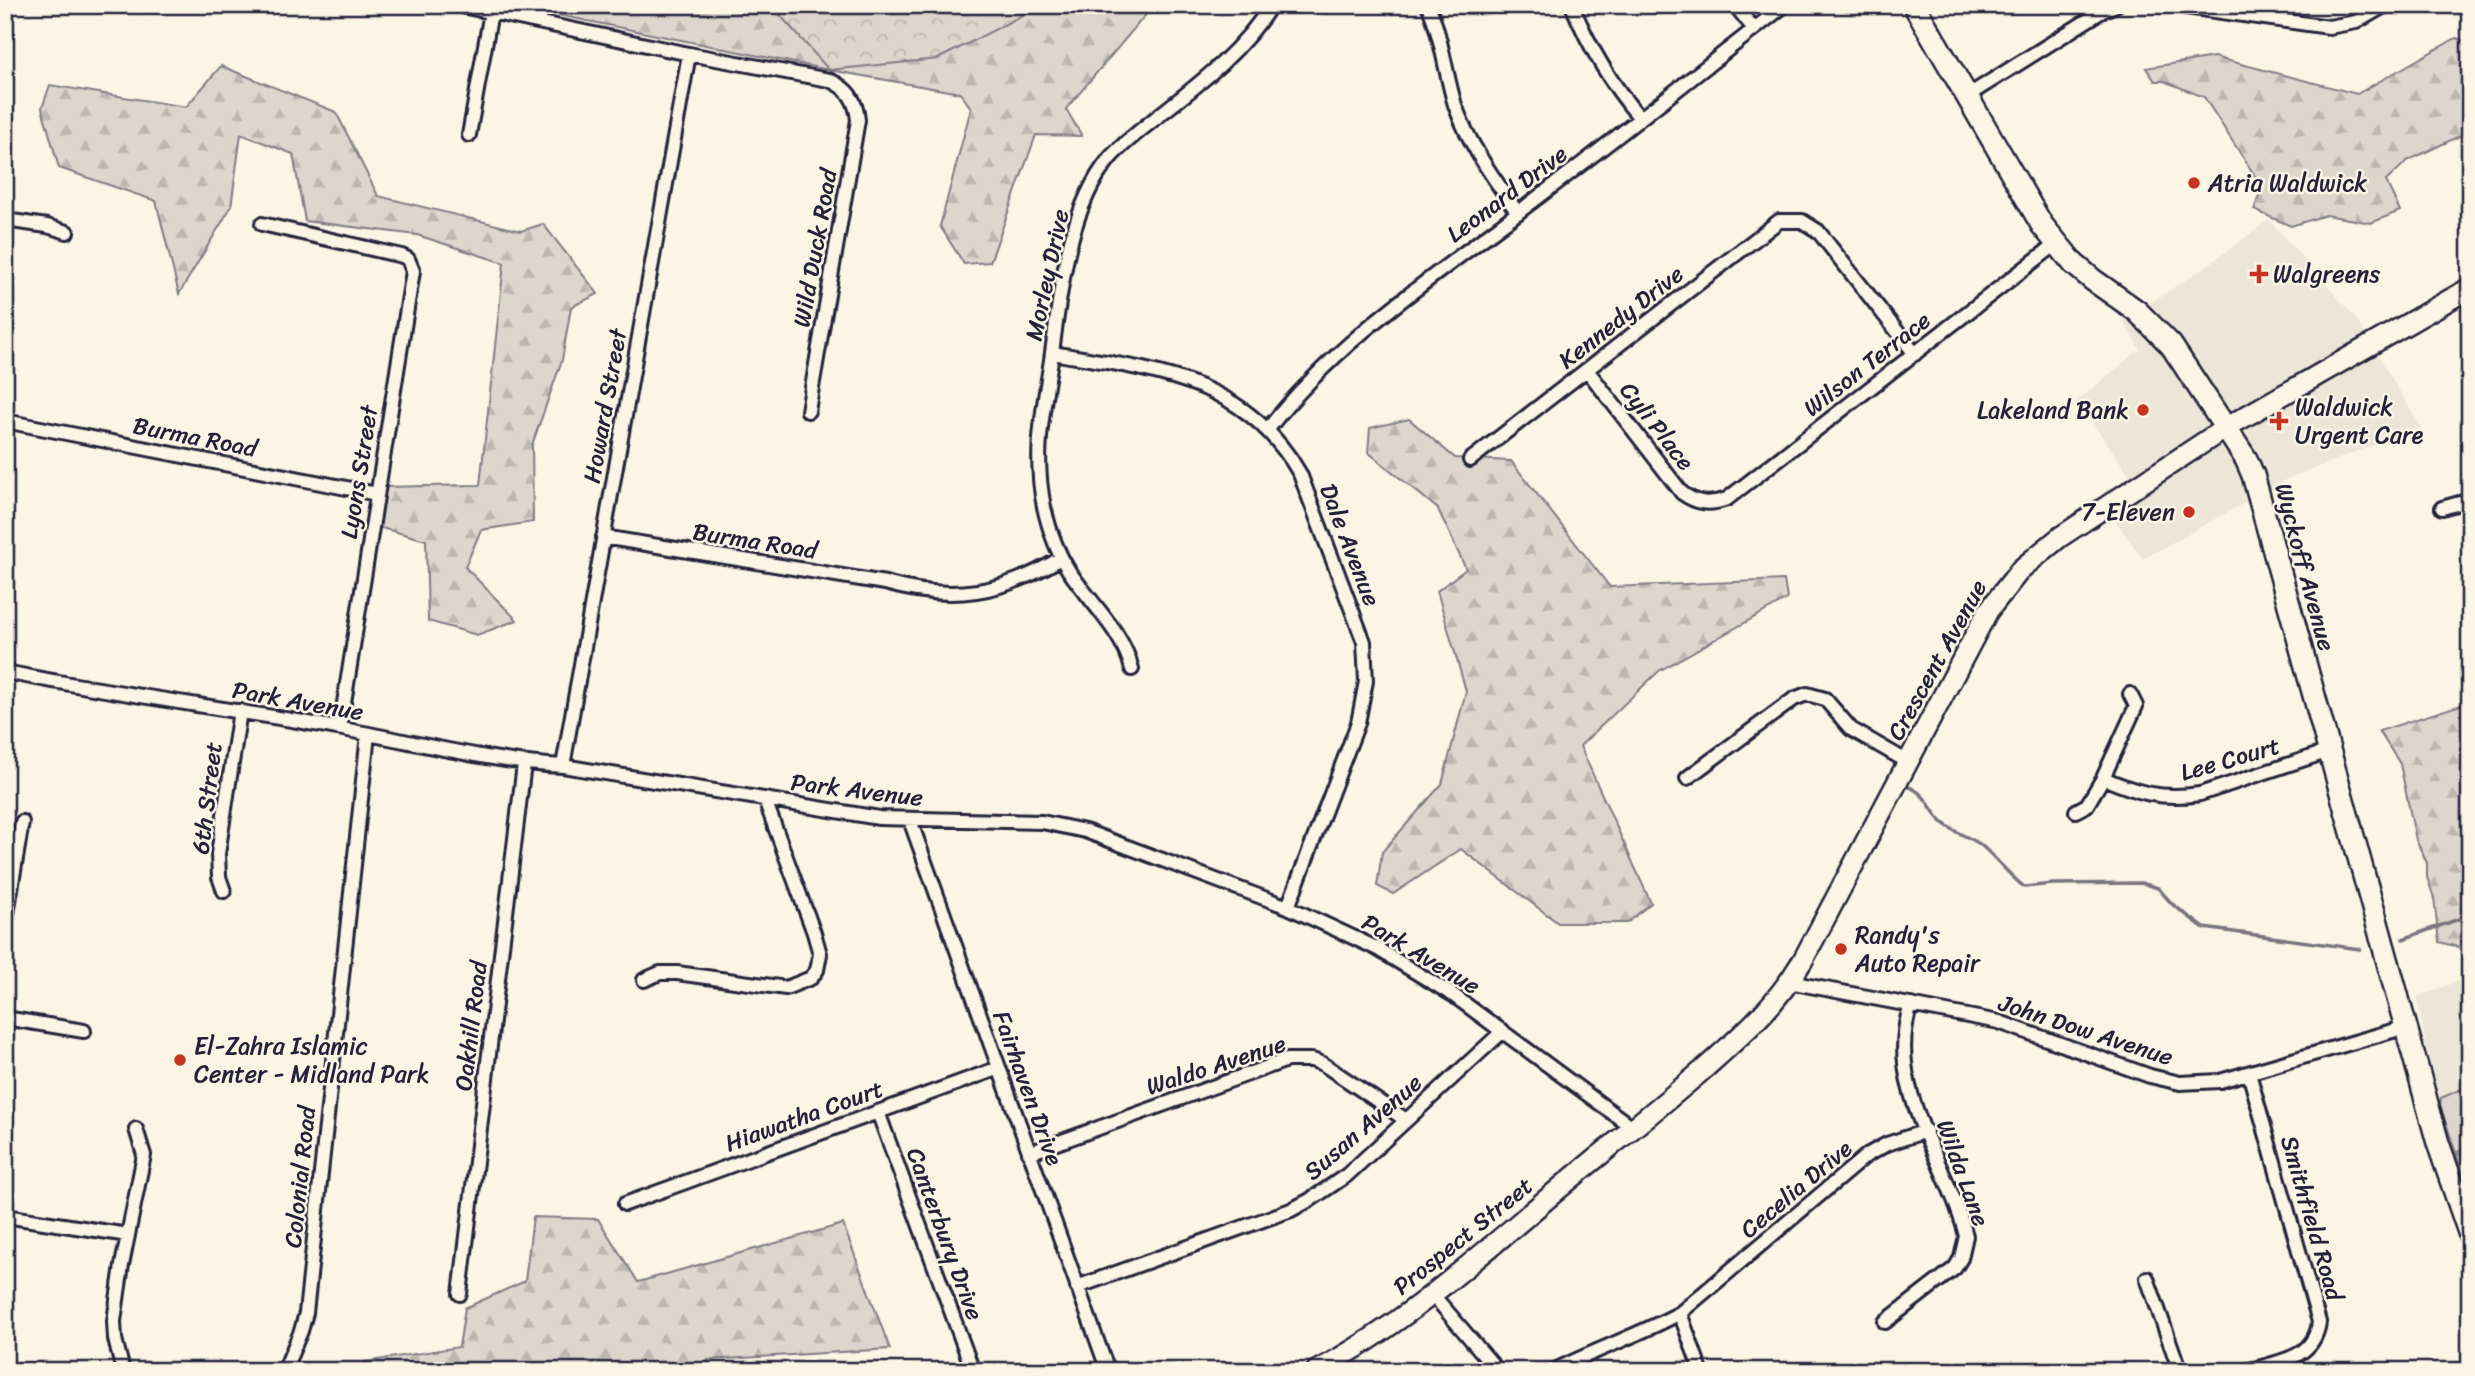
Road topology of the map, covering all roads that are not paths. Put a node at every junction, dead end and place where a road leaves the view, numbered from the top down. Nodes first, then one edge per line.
1 (457, 5) edge
2 (1271, 5) edge
3 (1428, 5) edge
4 (1572, 5) edge
5 (1735, 5) edge
6 (1785, 5) edge
7 (1914, 5) edge
8 (2084, 5) edge
9 (2116, 5) edge
10 (2172, 5) edge
11 (2386, 5) edge
12 (2226, 8) edge
13 (491, 12) junction
14 (2092, 18) junction
15 (1754, 29) junction
16 (689, 54) junction
17 (1966, 96) junction
18 (1640, 118) junction
19 (469, 135) dead end
20 (1518, 213) junction
21 (5, 220) edge
22 (262, 224) dead end
23 (67, 232) dead end
24 (2056, 244) junction
25 (2470, 288) edge
26 (1052, 352) junction
27 (1914, 354) junction
28 (1587, 370) junction
29 (808, 411) dead end
30 (5, 422) edge
31 (2227, 427) junction
32 (1268, 429) junction
33 (1470, 460) dead end
34 (377, 494) junction
35 (2470, 500) edge
36 (1699, 502) joint
37 (2442, 508) dead end
38 (603, 537) junction
39 (1061, 558) junction
40 (1132, 669) dead end
41 (5, 673) edge
42 (2130, 694) dead end
43 (240, 711) junction
44 (340, 728) junction
45 (368, 734) junction
46 (2329, 751) junction
47 (1908, 762) junction
48 (524, 764) junction
49 (563, 766) junction
50 (1687, 778) dead end
51 (2103, 778) junction
52 (765, 800) junction
53 (2076, 811) dead end
54 (910, 820) junction
55 (22, 822) dead end
56 (224, 891) dead end
57 (1288, 907) junction
58 (5, 926) edge
59 (644, 980) dead end
60 (1790, 982) junction
61 (1911, 1005) junction
62 (5, 1018) edge
63 (2406, 1027) junction
64 (84, 1031) dead end
65 (1503, 1031) junction
66 (999, 1068) junction
67 (2249, 1073) junction
68 (877, 1112) junction
69 (1406, 1120) junction
70 (1633, 1128) junction
71 (136, 1129) dead end
72 (1926, 1131) junction
73 (1029, 1153) junction
74 (625, 1204) dead end
75 (5, 1216) edge
76 (128, 1235) junction
77 (2470, 1236) edge
78 (2147, 1278) dead end
79 (1077, 1287) junction
80 (460, 1294) dead end
81 (1432, 1294) junction
82 (1680, 1313) junction
83 (1885, 1322) dead end
84 (123, 1371) edge
85 (284, 1371) edge
86 (973, 1371) edge
87 (1108, 1371) edge
88 (1316, 1371) edge
89 (1498, 1371) edge
90 (1553, 1371) edge
91 (1701, 1371) edge
92 (2180, 1371) edge
93 (2246, 1371) edge

1 - 13 street
2 - 26 street, Morley Drive
3 - 20 street
4 - 18 street
5 - 15 street
6 - 15 street, Leonard Drive
7 - 17 main road, Wyckoff Avenue
8 - 14 street
9 - 14 street
10 - 12 street
11 - 12 street
13 - 16 street
13 - 19 street
14 - 17 street
15 - 18 street, Leonard Drive
16 - 29 street, Wild Duck Road
16 - 38 street, Howard Street
17 - 24 main road, Wyckoff Avenue
18 - 20 street, Leonard Drive
20 - 32 street, Leonard Drive
21 - 23 street
22 - 34 street, Lyons Street
24 - 27 street, Wilson Terrace
24 - 31 main road, Wyckoff Avenue
25 - 31 main road, Crescent Avenue
26 - 32 street, Dale Avenue
26 - 39 street, Morley Drive
27 - 28 street, Kennedy Drive
27 - 36 street, Wilson Terrace
28 - 33 street, Kennedy Drive
28 - 36 street, Cyli Place
30 - 34 street, Burma Road
31 - 46 main road, Wyckoff Avenue
31 - 47 main road, Crescent Avenue
32 - 57 street, Dale Avenue
34 - 44 street, Lyons Street
35 - 37 street
38 - 39 street, Burma Road
38 - 49 street, Howard Street
39 - 40 street, Morley Drive
41 - 43 street, Park Avenue
42 - 51 street
43 - 44 street, Park Avenue
43 - 56 street, 6th Street
44 - 45 street, Park Avenue
45 - 48 street, Park Avenue
45 - 85 street, Colonial Road
46 - 51 street, Lee Court
46 - 63 main road, Wyckoff Avenue
47 - 50 street
47 - 60 main road, Crescent Avenue
48 - 49 street, Park Avenue
48 - 80 street, Oakhill Road
49 - 52 street, Park Avenue
51 - 53 street
52 - 54 street, Park Avenue
52 - 59 street
54 - 57 street, Park Avenue
54 - 66 street, Fairhaven Drive
55 - 58 street
57 - 65 street, Park Avenue
60 - 61 street, John Dow Avenue
60 - 70 main road, Crescent Avenue
61 - 67 street, John Dow Avenue
61 - 72 street, Wilda Lane
62 - 64 street
63 - 67 street, John Dow Avenue
63 - 77 main road, Wyckoff Avenue
65 - 69 street, Susan Avenue
65 - 70 street, Park Avenue
66 - 68 street, Hiawatha Court
66 - 73 street, Fairhaven Drive
67 - 93 street, Smithfield Road
68 - 74 street, Hiawatha Court
68 - 86 street, Canterbury Drive
69 - 73 street, Waldo Avenue
69 - 79 street, Susan Avenue
70 - 81 main road, Prospect Street
71 - 76 street
72 - 82 street, Cecelia Drive
72 - 83 street, Wilda Lane
73 - 79 street, Fairhaven Drive
75 - 76 street
76 - 84 street
78 - 92 street
79 - 87 street, Fairhaven Drive
81 - 88 main road, Prospect Street
81 - 89 street
82 - 90 street, Cecelia Drive
82 - 91 street

